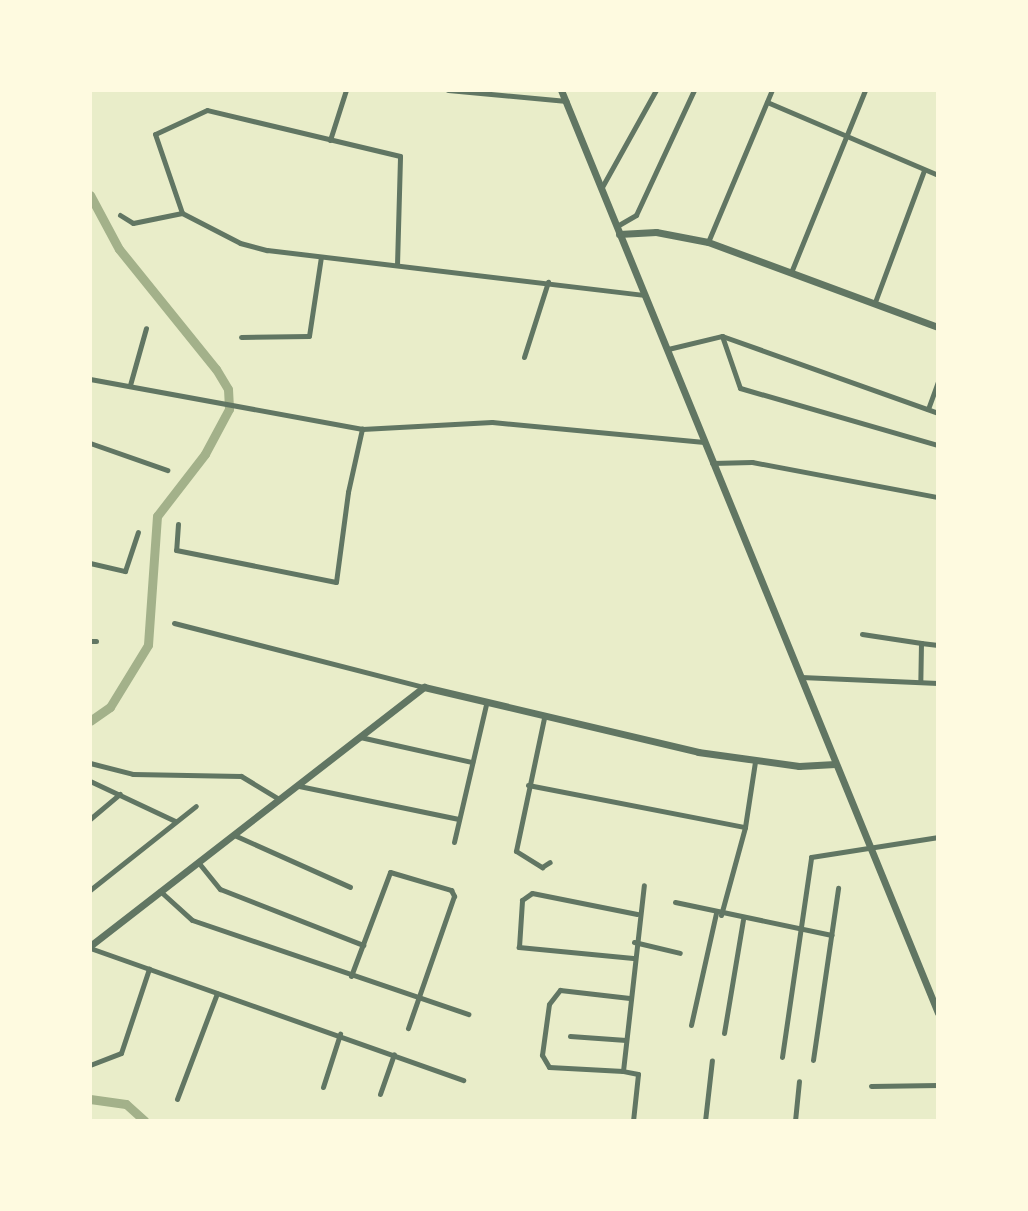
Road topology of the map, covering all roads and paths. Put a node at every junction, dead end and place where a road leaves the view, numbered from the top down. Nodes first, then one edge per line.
1 (346, 90) edge
2 (448, 90) edge
3 (561, 90) edge
4 (656, 90) edge
5 (694, 90) edge
6 (772, 90) edge
7 (865, 90) edge
8 (566, 101) junction
9 (767, 102) junction
10 (844, 138) junction
11 (330, 140) junction
12 (924, 170) junction
13 (938, 175) edge
14 (601, 189) junction
15 (182, 213) junction
16 (120, 215) dead end
17 (618, 230) junction
18 (708, 242) junction
19 (321, 257) junction
20 (397, 265) junction
21 (792, 270) junction
22 (548, 282) junction
23 (645, 295) junction
24 (875, 302) junction
25 (938, 327) edge
26 (146, 328) dead end
27 (722, 336) junction
28 (241, 337) dead end
29 (668, 349) junction
30 (524, 357) dead end
31 (90, 379) edge
32 (938, 381) edge
33 (130, 385) junction
34 (928, 409) junction
35 (938, 413) edge
36 (362, 429) junction
37 (704, 442) junction
38 (90, 443) edge
39 (938, 445) edge
40 (712, 463) junction
41 (167, 470) dead end
42 (938, 497) edge
43 (178, 524) dead end
44 (138, 532) dead end
45 (90, 563) edge
46 (174, 623) dead end
47 (862, 634) dead end
48 (921, 643) junction
49 (938, 645) edge
50 (800, 677) junction
51 (920, 682) junction
52 (938, 683) edge
53 (424, 687) junction
54 (486, 704) junction
55 (544, 718) junction
56 (360, 737) junction
57 (472, 762) junction
58 (755, 762) junction
59 (90, 763) edge
60 (835, 764) junction
61 (90, 781) edge
62 (528, 785) junction
63 (299, 786) junction
64 (121, 794) junction
65 (279, 799) junction
66 (196, 806) dead end
67 (90, 819) edge
68 (459, 819) junction
69 (175, 821) junction
70 (745, 827) junction
71 (232, 834) junction
72 (938, 837) edge
73 (454, 842) dead end
74 (871, 848) junction
75 (198, 862) junction
76 (550, 862) dead end
77 (644, 885) dead end
78 (350, 887) dead end
79 (838, 888) dead end
80 (90, 890) edge
81 (160, 891) junction
82 (675, 902) dead end
83 (637, 914) junction
84 (718, 914) junction
85 (743, 920) junction
86 (800, 930) junction
87 (832, 935) junction
88 (634, 942) junction
89 (363, 945) junction
90 (90, 947) edge
91 (680, 953) dead end
92 (633, 958) junction
93 (149, 969) junction
94 (351, 976) junction
95 (217, 993) junction
96 (420, 997) junction
97 (630, 998) junction
98 (938, 1013) edge
99 (468, 1014) dead end
100 (691, 1025) dead end
101 (408, 1028) dead end
102 (724, 1033) dead end
103 (340, 1034) junction
104 (570, 1036) dead end
105 (626, 1040) junction
106 (394, 1054) junction
107 (782, 1057) dead end
108 (712, 1060) dead end
109 (813, 1060) dead end
110 (90, 1065) edge
111 (623, 1071) junction
112 (463, 1080) dead end
113 (799, 1081) dead end
114 (938, 1085) edge
115 (871, 1086) dead end
116 (323, 1087) dead end
117 (380, 1094) dead end
118 (177, 1099) dead end
119 (633, 1121) edge
120 (705, 1121) edge
121 (795, 1121) edge

1 - 11 street
2 - 8 street
3 - 8 street
4 - 14 street
5 - 17 street
6 - 9 street
7 - 10 street
8 - 14 street
9 - 10 street
9 - 18 street
10 - 12 street
10 - 21 street
11 - 15 street
11 - 20 street
12 - 13 street
12 - 24 street
14 - 17 street
15 - 16 street
15 - 19 street
17 - 18 street
17 - 23 street
18 - 21 street
19 - 20 street
19 - 28 street
20 - 22 street
21 - 24 street
22 - 23 street
22 - 30 street
23 - 29 street
24 - 25 street
26 - 33 street
27 - 29 street
27 - 34 street
27 - 39 street
29 - 37 street
31 - 33 street
32 - 34 street
33 - 36 street
34 - 35 street
36 - 37 street
36 - 43 street
37 - 40 street
38 - 41 street
40 - 42 street
40 - 50 street
44 - 45 street
46 - 53 street
47 - 48 street
48 - 49 street
48 - 51 street
50 - 51 street
50 - 60 street
51 - 52 street
53 - 54 street
53 - 56 street
54 - 55 street
54 - 57 street
55 - 58 street
55 - 62 street
56 - 57 street
56 - 63 street
57 - 68 street
58 - 60 street
58 - 70 street
59 - 65 street
60 - 74 street
61 - 64 street
62 - 70 street
62 - 76 street
63 - 65 street
63 - 68 street
64 - 67 street
64 - 69 street
65 - 71 street
66 - 69 street
68 - 73 street
69 - 80 street
70 - 84 street
71 - 75 street
71 - 78 street
72 - 74 street
74 - 86 street
74 - 98 street
75 - 81 street
75 - 89 street
77 - 83 street
79 - 87 street
81 - 90 street
81 - 94 street
82 - 84 street
83 - 88 street
83 - 92 street
84 - 85 street
84 - 100 street
85 - 86 street
85 - 102 street
86 - 87 street
86 - 107 street
87 - 109 street
88 - 91 street
88 - 92 street
89 - 94 street
89 - 96 street
90 - 93 street
92 - 97 street
93 - 95 street
93 - 110 street
94 - 96 street
95 - 103 street
95 - 118 street
96 - 99 street
96 - 101 street
97 - 105 street
97 - 111 street
103 - 106 street
103 - 116 street
104 - 105 street
105 - 111 street
106 - 112 street
106 - 117 street
108 - 120 street
111 - 119 street
113 - 121 street
114 - 115 street

